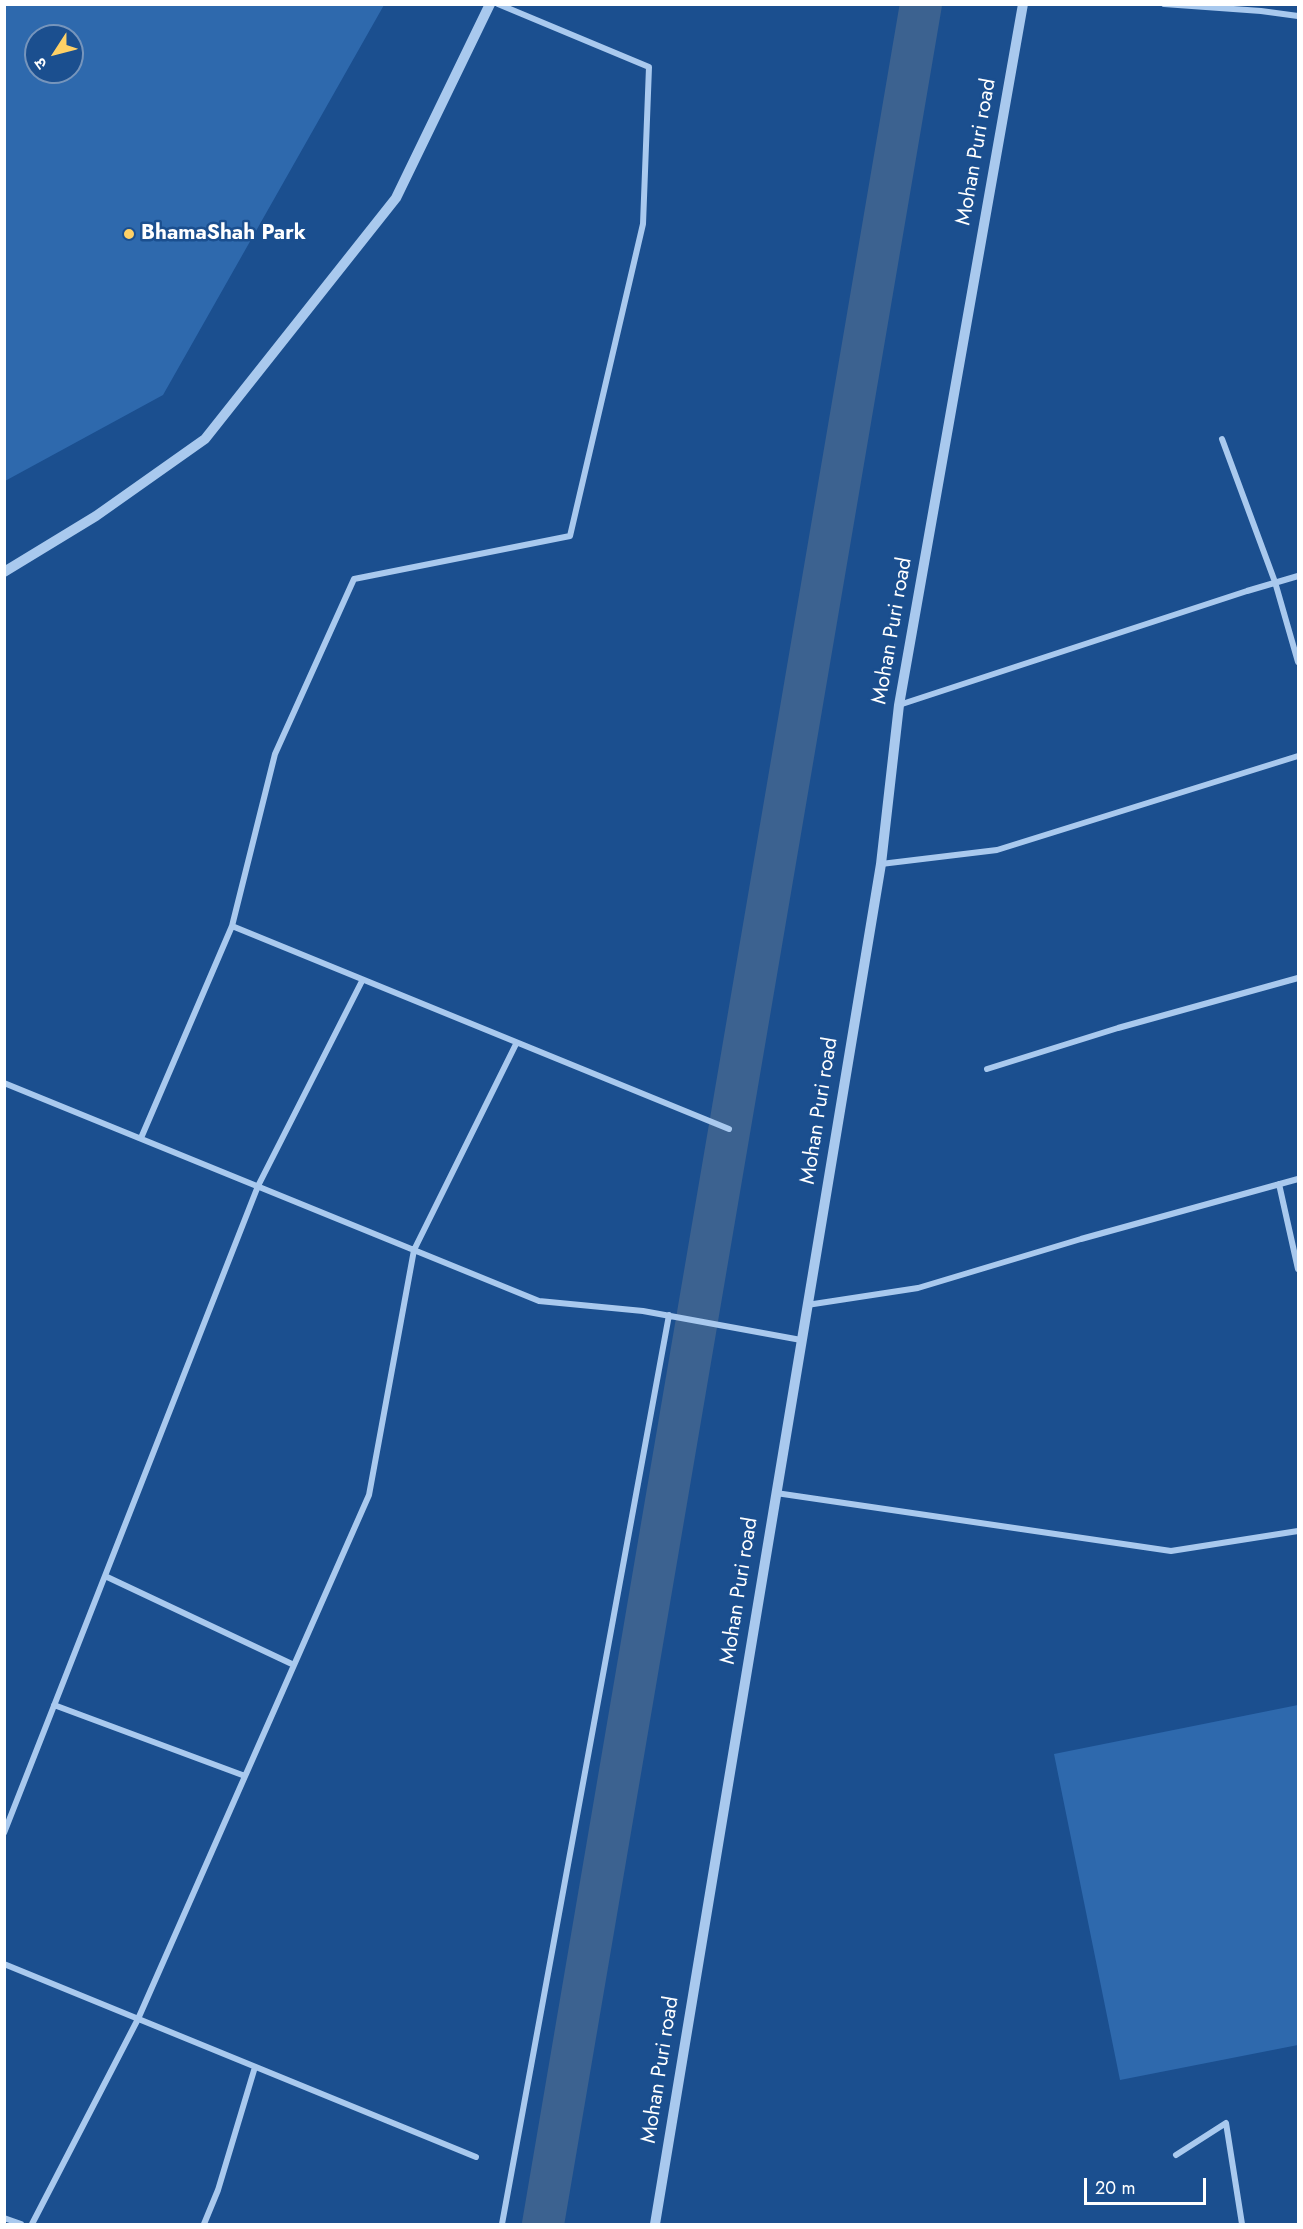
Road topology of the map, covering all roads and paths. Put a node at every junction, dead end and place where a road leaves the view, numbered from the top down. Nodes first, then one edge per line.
1 (490, 4) edge
2 (498, 4) edge
3 (1023, 4) edge
4 (1164, 4) edge
5 (1261, 8) edge
6 (1299, 16) edge
7 (1222, 439) dead end
8 (4, 572) edge
9 (1299, 576) edge
10 (1275, 582) junction
11 (1299, 662) edge
12 (900, 705) junction
13 (1299, 756) edge
14 (881, 864) junction
15 (232, 927) junction
16 (1299, 978) edge
17 (362, 981) junction
18 (516, 1044) junction
19 (987, 1069) dead end
20 (4, 1083) edge
21 (729, 1130) dead end
22 (141, 1138) junction
23 (1299, 1179) edge
24 (1279, 1184) junction
25 (258, 1186) junction
26 (414, 1250) junction
27 (1299, 1269) edge
28 (807, 1305) junction
29 (669, 1315) junction
30 (801, 1341) junction
31 (776, 1492) junction
32 (1299, 1531) edge
33 (105, 1576) junction
34 (294, 1665) junction
35 (54, 1706) junction
36 (245, 1776) junction
37 (4, 1833) edge
38 (4, 1964) edge
39 (138, 2019) junction
40 (255, 2067) junction
41 (1176, 2155) dead end
42 (476, 2157) dead end
43 (4, 2218) edge
44 (21, 2224) edge
45 (32, 2224) edge
46 (204, 2224) edge
47 (502, 2224) edge
48 (655, 2224) edge
49 (1242, 2224) edge

1 - 8 street
2 - 15 street
3 - 12 street, Mohan Puri road
4 - 5 street
5 - 6 street
7 - 10 street
9 - 10 street
10 - 11 street
10 - 12 street
12 - 14 street, Mohan Puri road
13 - 14 street
14 - 28 street, Mohan Puri road
15 - 17 street
15 - 22 street
16 - 19 street
17 - 18 street
17 - 25 street
18 - 21 street
18 - 26 street
20 - 22 street
22 - 25 street
23 - 24 street
24 - 27 street
24 - 28 street
25 - 26 street
25 - 33 street
26 - 29 street
26 - 34 street
28 - 30 street, Mohan Puri road
29 - 30 street
29 - 47 street
30 - 31 street, Mohan Puri road
31 - 32 street
31 - 48 street, Mohan Puri road
33 - 34 street
33 - 35 street
34 - 36 street
35 - 36 street
35 - 37 street
36 - 39 street
38 - 39 street
39 - 40 street
39 - 45 street
40 - 42 street
40 - 46 street
41 - 49 street
43 - 44 street

